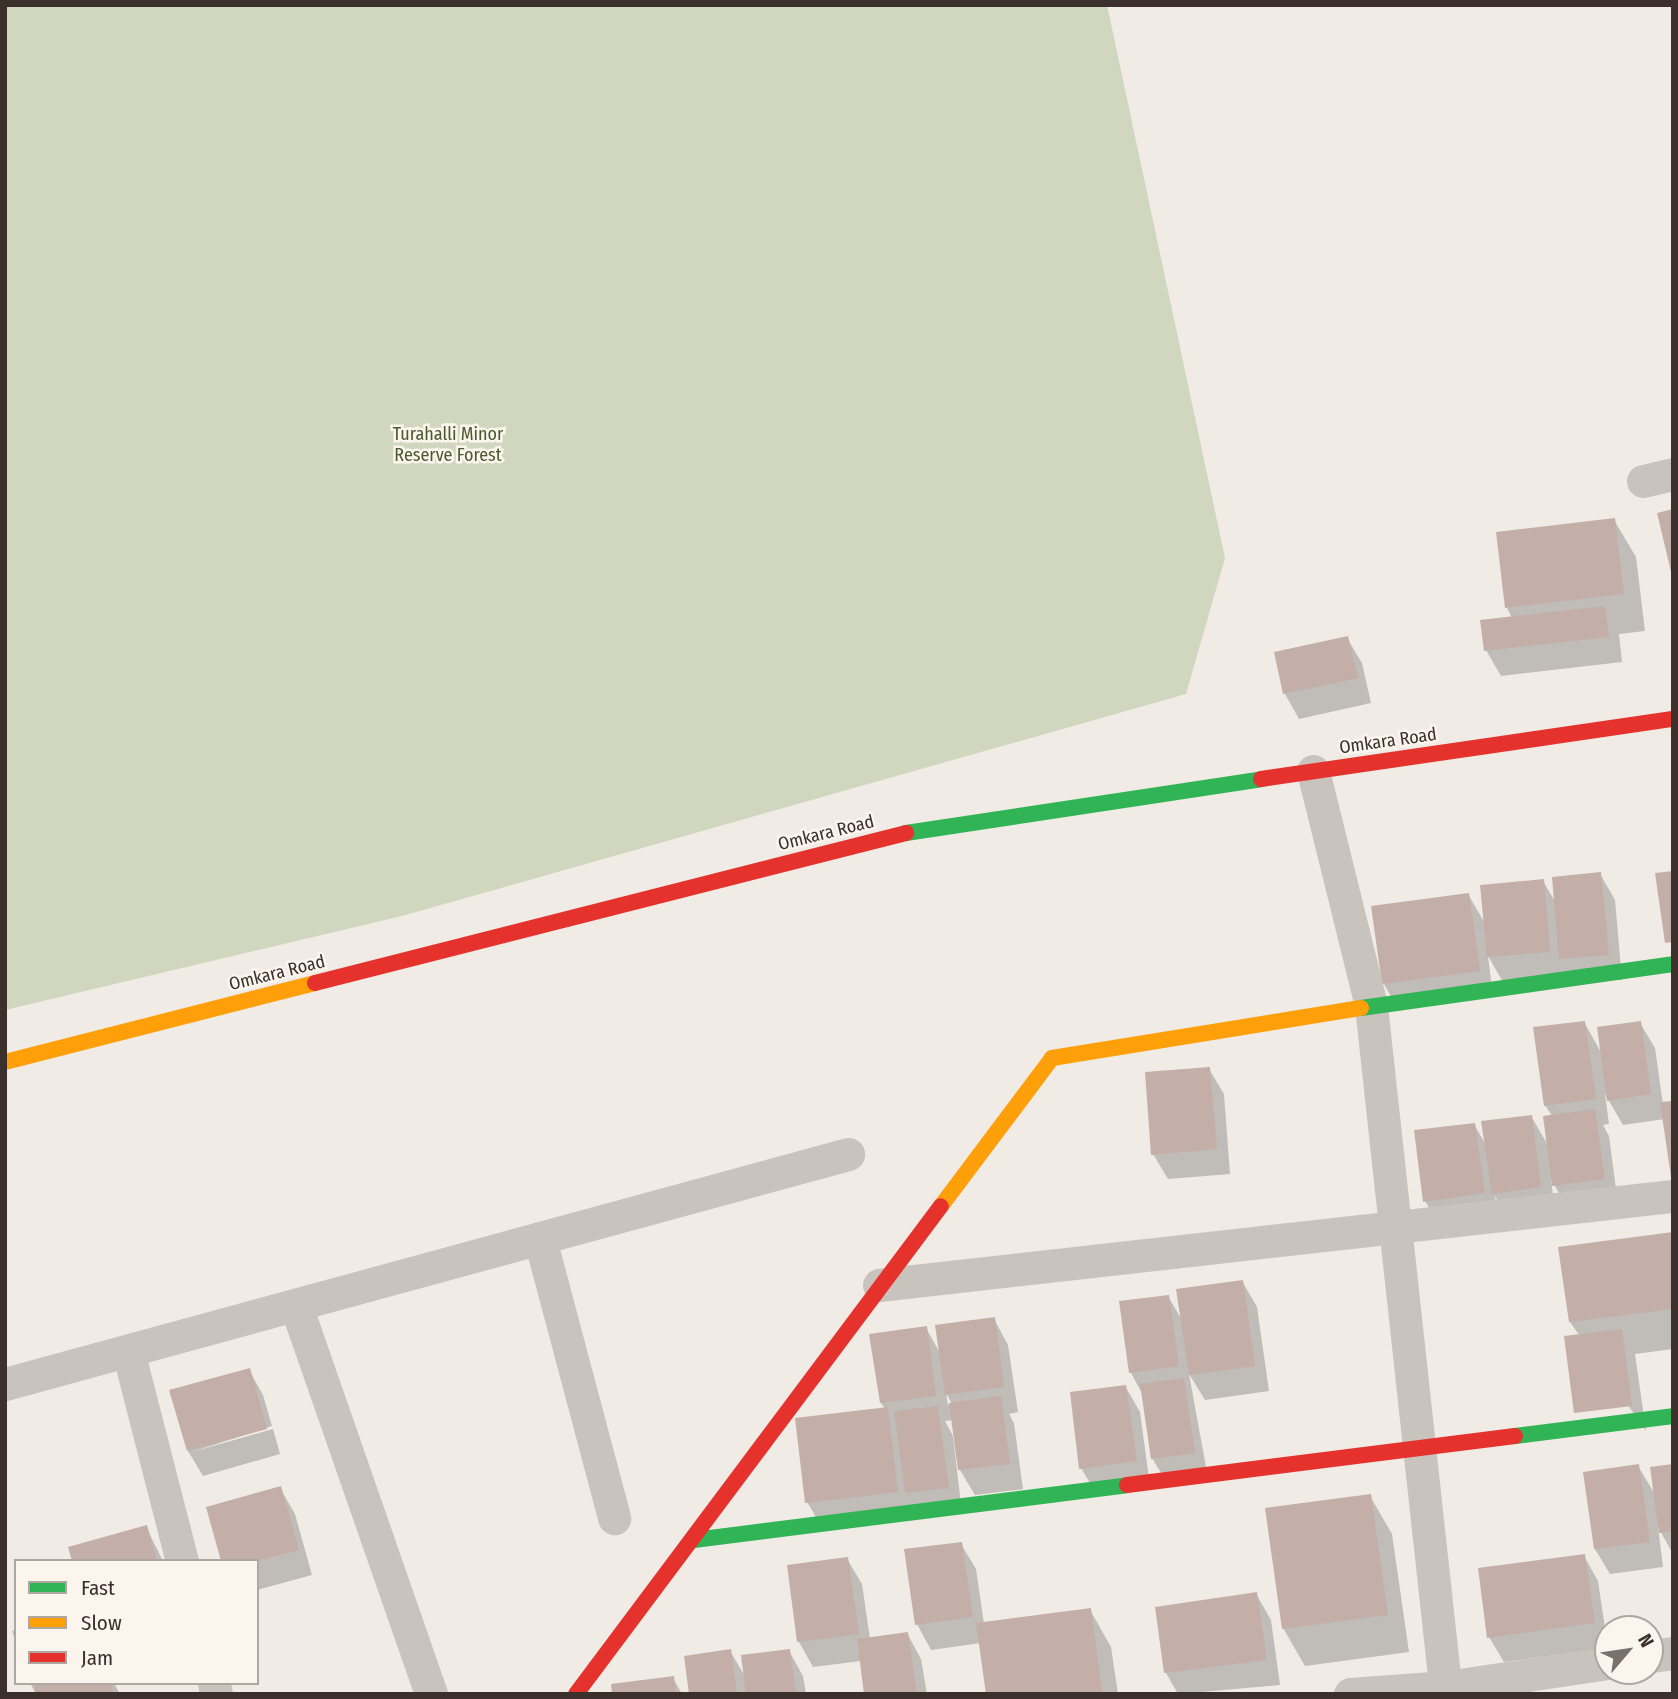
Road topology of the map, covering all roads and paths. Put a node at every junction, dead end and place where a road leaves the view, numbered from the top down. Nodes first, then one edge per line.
1 (1673, 719) edge
2 (1313, 771) junction
3 (1673, 964) edge
4 (1371, 1006) junction
5 (5, 1062) edge
6 (848, 1154) dead end
7 (1673, 1196) edge
8 (1395, 1227) junction
9 (540, 1239) junction
10 (879, 1285) junction
11 (296, 1306) junction
12 (128, 1351) junction
13 (5, 1384) edge
14 (1673, 1416) edge
15 (1420, 1449) junction
16 (614, 1518) dead end
17 (694, 1540) junction
18 (181, 1559) edge
19 (1594, 1664) edge
20 (1446, 1690) edge
21 (431, 1694) edge
22 (576, 1694) edge
23 (1350, 1694) edge

1 - 2 street, Omkara Road
2 - 4 street
2 - 5 street, Omkara Road
3 - 4 street
4 - 8 street
4 - 10 street
6 - 9 street
7 - 8 street
8 - 10 street
8 - 15 street
9 - 11 street
9 - 16 street
10 - 17 street
11 - 12 street
11 - 21 street
12 - 13 street
12 - 18 street
14 - 15 street
15 - 17 street
15 - 20 street
17 - 22 street
19 - 20 street
20 - 23 street

